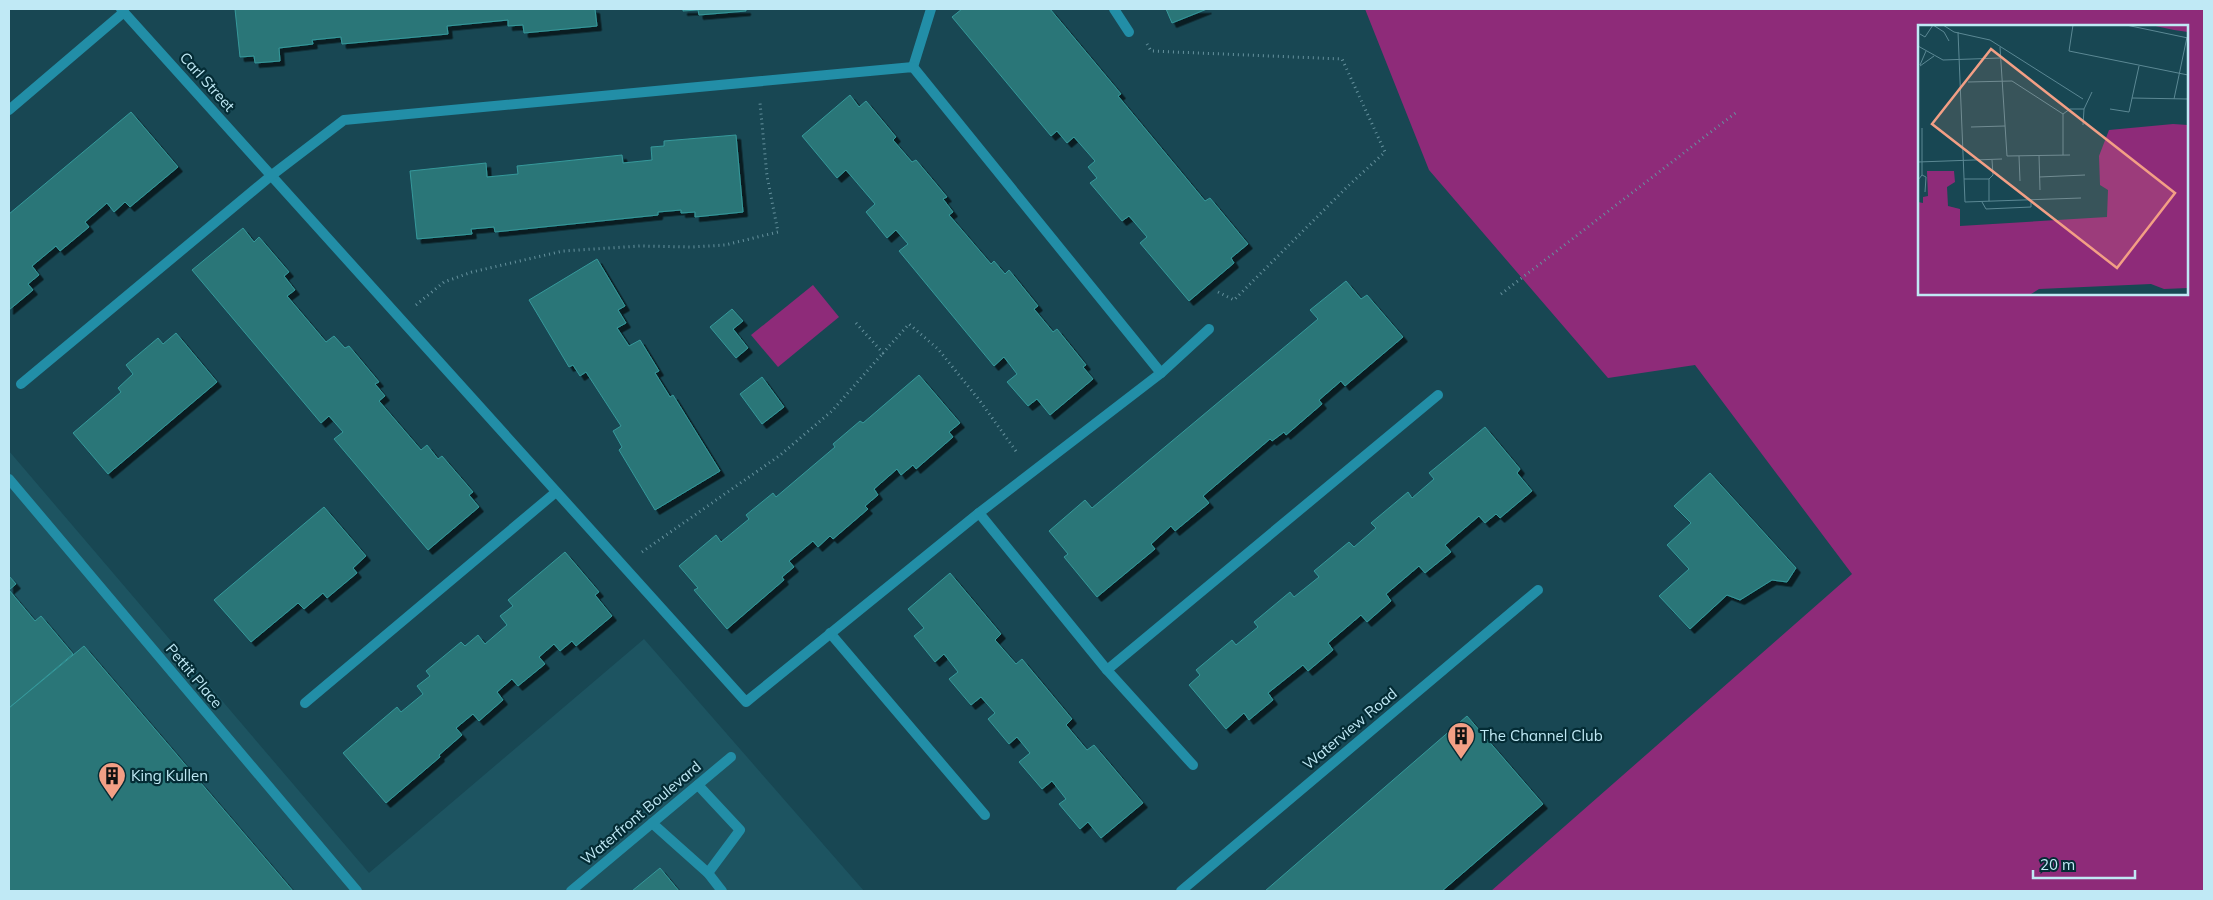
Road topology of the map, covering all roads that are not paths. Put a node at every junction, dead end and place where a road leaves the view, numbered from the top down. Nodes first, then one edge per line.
1 (931, 9) edge
2 (1114, 9) edge
3 (122, 10) edge
4 (1129, 32) road end
5 (913, 67) junction
6 (9, 110) edge
7 (272, 175) junction
8 (1209, 329) dead end
9 (1161, 373) junction
10 (21, 384) dead end
11 (1438, 395) dead end
12 (9, 480) edge
13 (556, 492) junction
14 (978, 513) junction
15 (1538, 590) dead end
16 (830, 633) junction
17 (1106, 670) junction
18 (305, 703) dead end
19 (731, 757) dead end
20 (1193, 765) dead end
21 (698, 785) junction
22 (984, 815) dead end
23 (652, 823) junction
24 (708, 873) junction
25 (357, 891) edge
26 (571, 891) edge
27 (722, 891) edge
28 (1181, 891) edge

1 - 5 street
2 - 4 street
3 - 6 street
3 - 7 street, Carl Street
5 - 7 street
5 - 9 street
7 - 10 street
7 - 13 street, Carl Street
8 - 9 street
9 - 14 street
11 - 17 street
12 - 25 street, Pettit Place
13 - 16 street, Carl Street
13 - 18 street
14 - 16 street
14 - 17 street
15 - 28 street, Waterview Road
16 - 22 street
17 - 20 street
19 - 21 street, Waterfront Boulevard
21 - 23 street, Waterfront Boulevard
21 - 24 street
23 - 24 street
23 - 26 street, Waterfront Boulevard
24 - 27 street

